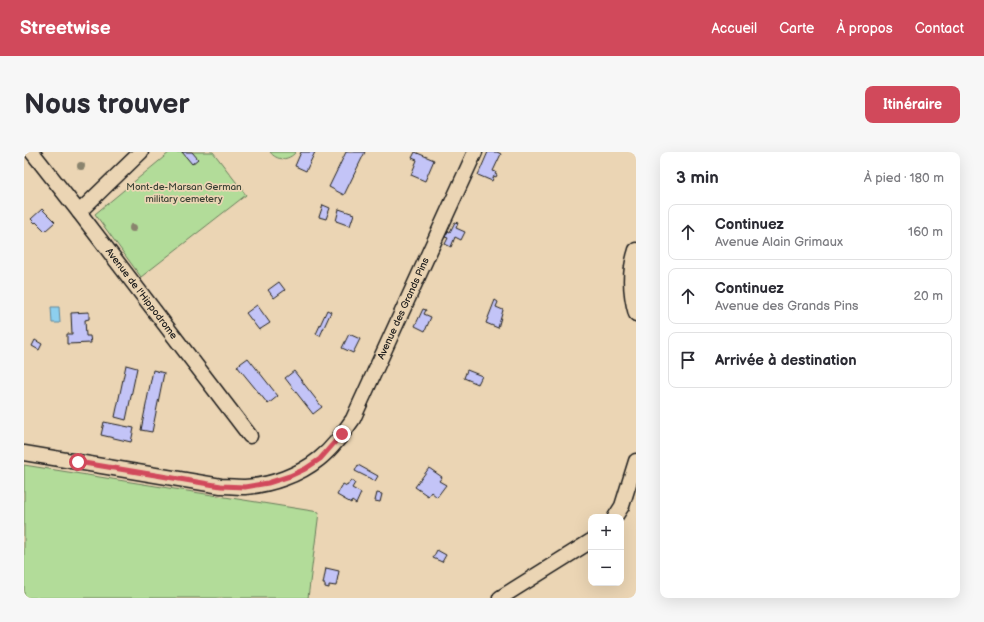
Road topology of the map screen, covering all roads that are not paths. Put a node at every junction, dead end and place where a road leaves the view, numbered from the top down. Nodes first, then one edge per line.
1 (141, 152) edge
2 (475, 152) edge
3 (38, 155) edge
4 (79, 212) junction
5 (636, 250) edge
6 (636, 314) edge
7 (250, 436) dead end
8 (24, 454) edge
9 (636, 461) edge
10 (617, 514) edge
11 (588, 543) edge
12 (500, 598) edge

1 - 4 street
2 - 8 street, Avenue des Grands Pins
3 - 4 street, Avenue de l'Hippodrome
4 - 7 street, Avenue de l'Hippodrome
5 - 6 street
9 - 10 street
11 - 12 street

